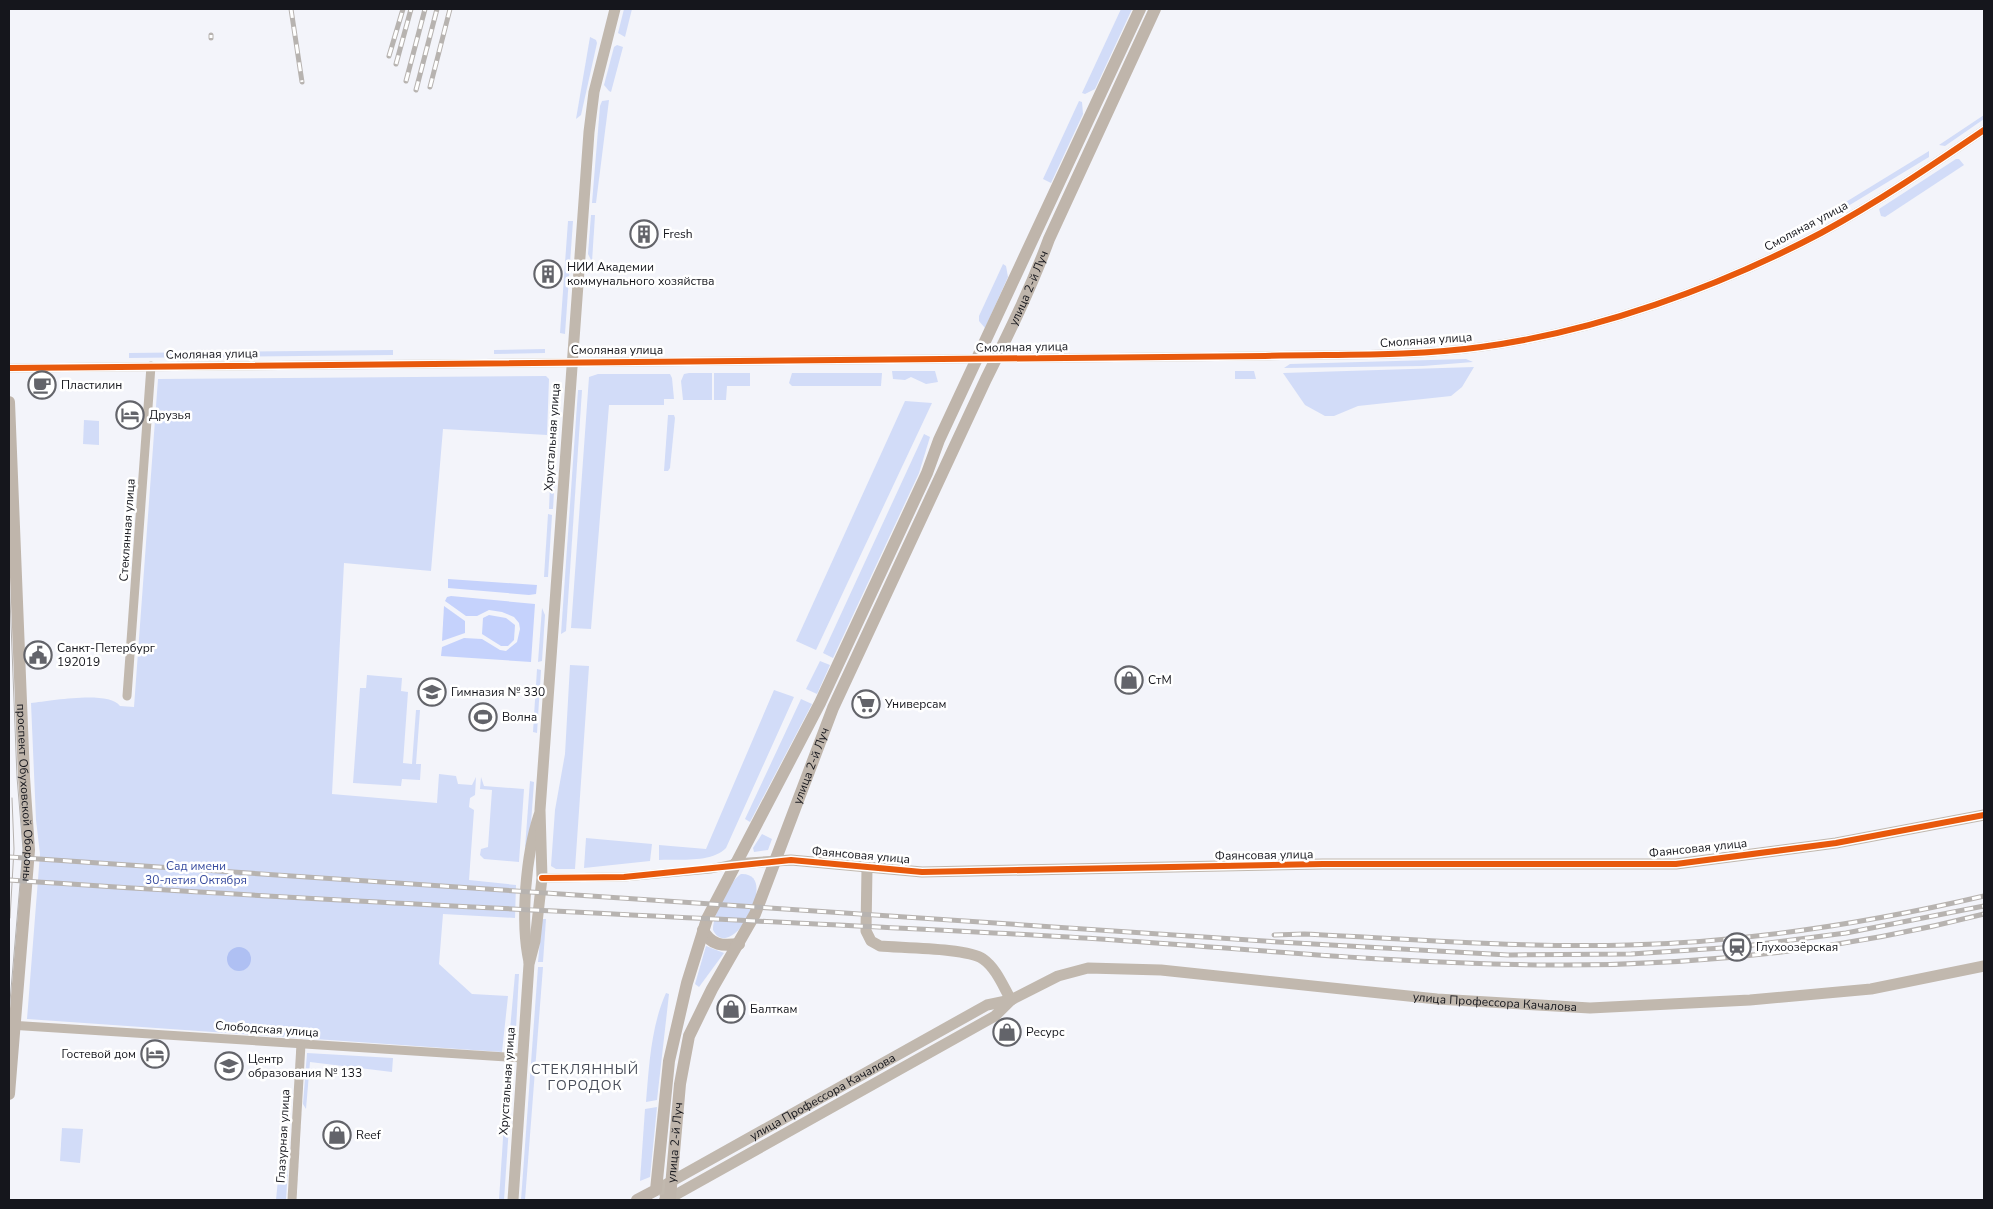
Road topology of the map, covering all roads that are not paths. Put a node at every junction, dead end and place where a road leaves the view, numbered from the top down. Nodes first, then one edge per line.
1 (615, 9) edge
2 (1140, 9) edge
3 (1155, 9) edge
4 (1984, 130) edge
5 (977, 358) junction
6 (996, 358) junction
7 (571, 362) junction
8 (151, 366) junction
9 (9, 368) edge
10 (9, 402) edge
11 (127, 696) dead end
12 (540, 810) junction
13 (1984, 815) edge
14 (776, 861) junction
15 (734, 864) junction
16 (867, 868) junction
17 (542, 878) junction
18 (703, 930) junction
19 (738, 944) junction
20 (529, 964) junction
21 (1984, 966) edge
22 (1010, 1000) junction
23 (12, 1025) edge
24 (301, 1044) junction
25 (523, 1058) junction
26 (9, 1094) edge
27 (672, 1182) junction
28 (656, 1190) junction
29 (668, 1199) edge
30 (292, 1200) edge
31 (512, 1200) edge
32 (637, 1200) edge

1 - 7 street, Хрустальная улица
2 - 5 main road, улица 2-й Луч
3 - 6 main road, улица 2-й Луч
4 - 6 street, Смоляная улица
5 - 6 street, Смоляная улица
5 - 7 street, Смоляная улица
5 - 15 main road, улица 2-й Луч
6 - 14 main road, улица 2-й Луч
7 - 8 street, Смоляная улица
7 - 12 street, Хрустальная улица
8 - 9 street, Смоляная улица
8 - 11 street, Стеклянная улица
10 - 23 main road, проспект Обуховской Обороны
12 - 17 street, Хрустальная улица
12 - 20 street, Хрустальная улица
13 - 16 street, Фаянсовая улица
14 - 15 street, Фаянсовая улица
14 - 16 street, Фаянсовая улица
14 - 19 main road, улица 2-й Луч
15 - 17 street, Фаянсовая улица
15 - 18 main road, улица 2-й Луч
16 - 22 street
17 - 20 street, Хрустальная улица
18 - 19 main road
18 - 28 main road, улица 2-й Луч
19 - 27 main road, улица 2-й Луч
20 - 25 street, Хрустальная улица
21 - 22 street, улица Профессора Качалова
22 - 27 street, улица Профессора Качалова
22 - 29 street, улица Профессора Качалова
23 - 24 street, Слободская улица
23 - 26 main road, проспект Обуховской Обороны
24 - 25 street, Слободская улица
24 - 30 street, Глазурная улица
25 - 31 street, Хрустальная улица
27 - 28 street, улица Профессора Качалова
27 - 29 main road, улица 2-й Луч
28 - 29 street, улица 2-й Луч
28 - 32 main road, улица Профессора Качалова

